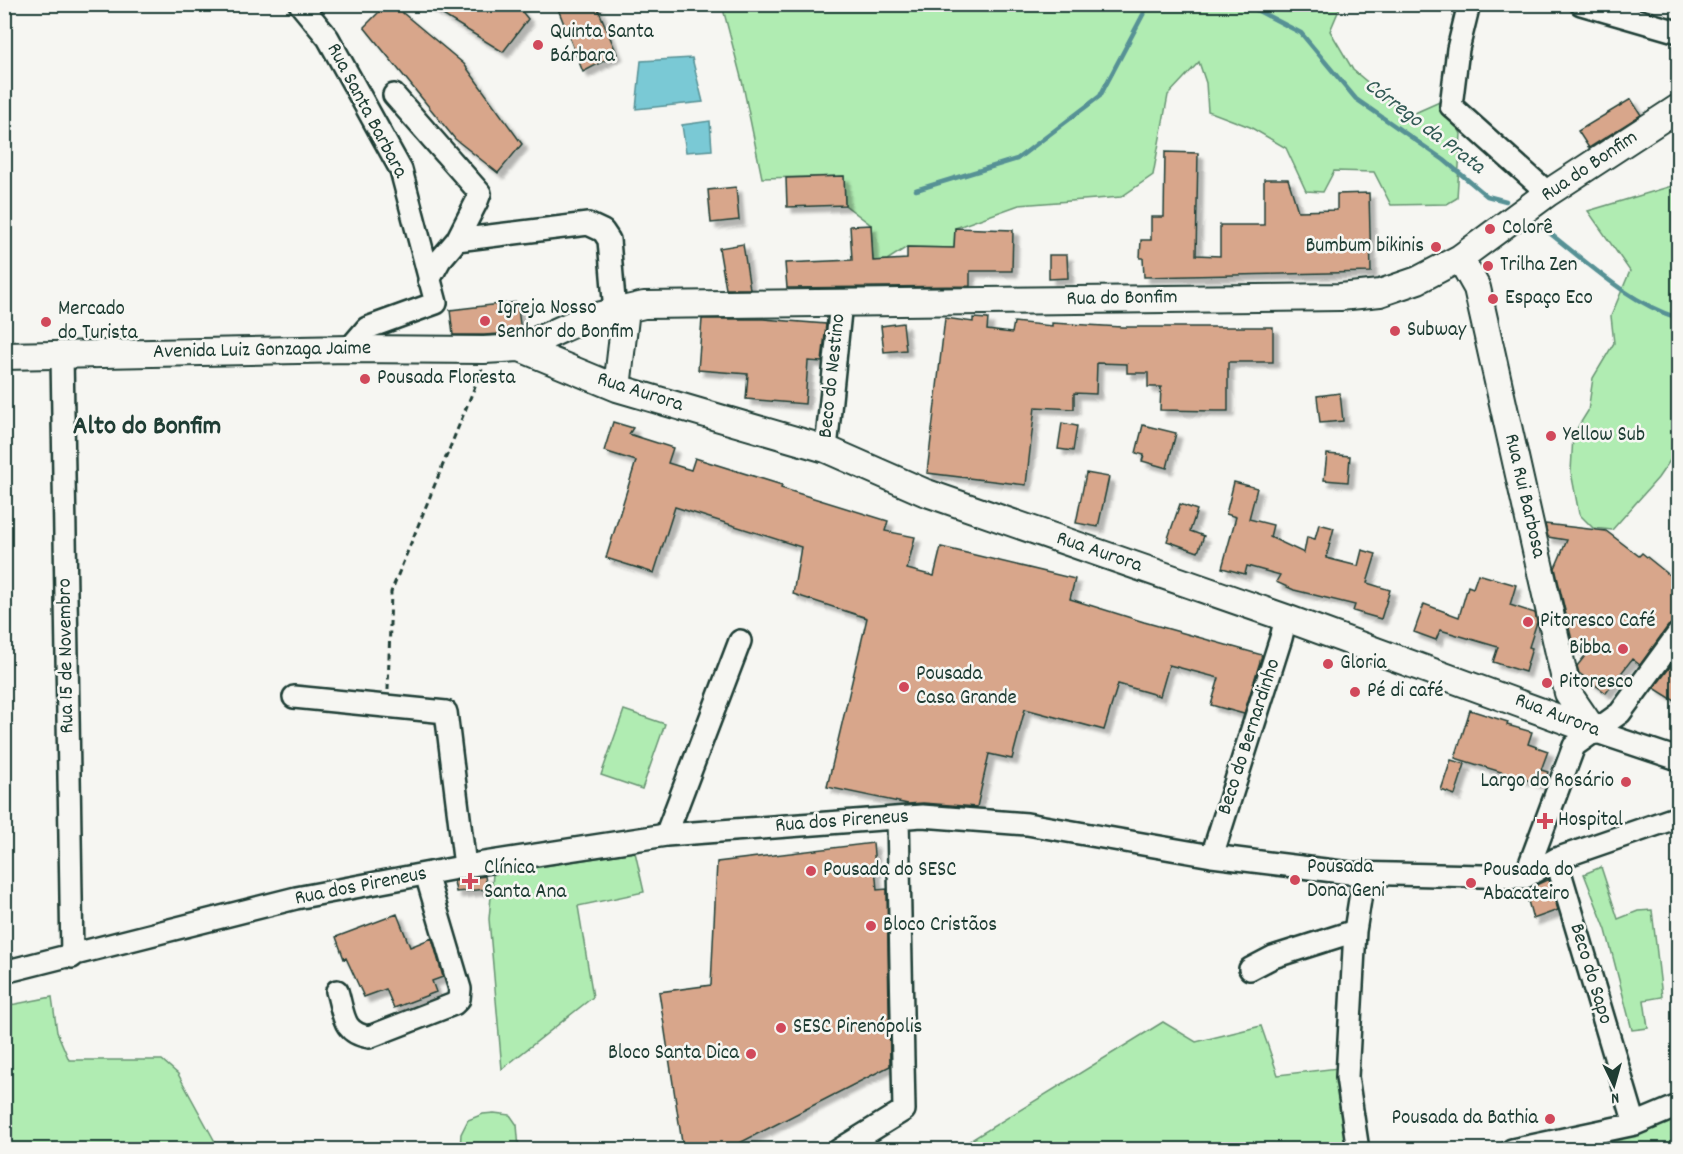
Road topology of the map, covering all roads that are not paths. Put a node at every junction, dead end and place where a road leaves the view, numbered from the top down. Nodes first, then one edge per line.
1 (300, 4) edge
2 (1468, 4) edge
3 (1581, 4) edge
4 (1678, 32) edge
5 (394, 95) dead end
6 (1678, 108) edge
7 (1548, 193) junction
8 (458, 240) junction
9 (1460, 258) junction
10 (429, 280) junction
11 (841, 302) junction
12 (620, 310) junction
13 (349, 348) junction
14 (520, 348) junction
15 (62, 355) junction
16 (4, 356) edge
17 (617, 388) junction
18 (826, 449) junction
19 (1286, 618) junction
20 (1678, 634) edge
21 (740, 642) dead end
22 (1568, 693) junction
23 (294, 697) dead end
24 (1531, 706) junction
25 (1594, 730) junction
26 (1678, 759) edge
27 (1678, 817) edge
28 (898, 818) junction
29 (666, 835) junction
30 (1212, 856) junction
31 (1556, 859) junction
32 (465, 866) junction
33 (426, 874) junction
34 (1364, 874) junction
35 (1525, 877) junction
36 (1355, 931) junction
37 (72, 957) junction
38 (1250, 969) dead end
39 (4, 972) edge
40 (337, 992) dead end
41 (1678, 1107) edge
42 (1635, 1124) junction
43 (839, 1149) edge
44 (1358, 1149) edge
45 (1512, 1149) edge

1 - 10 street, Rua Santa Barbara
2 - 7 street
3 - 4 street
5 - 8 street
6 - 7 main road, Rua do Bonfim
7 - 9 main road, Rua do Bonfim
8 - 10 street
8 - 12 street
9 - 11 main road, Rua do Bonfim
9 - 22 main road, Rua Rui Barbosa
10 - 13 street, Rua Santa Barbara
11 - 12 main road, Rua do Bonfim
11 - 18 street, Beco do Nestino
12 - 14 main road, Rua do Bonfim
12 - 17 main road
13 - 14 main road, Avenida Luiz Gonzaga Jaime
13 - 15 main road, Avenida Luiz Gonzaga Jaime
14 - 17 main road, Rua Aurora
15 - 16 main road, Avenida Luiz Gonzaga Jaime
15 - 37 street, Rua 15 de Novembro
17 - 18 main road, Rua Aurora
18 - 19 main road, Rua Aurora
19 - 24 main road, Rua Aurora
19 - 30 street, Beco do Bernardinho
20 - 25 street
21 - 29 street
22 - 24 main road
22 - 25 main road, Rua Rui Barbosa
23 - 32 street
24 - 25 main road, Rua Aurora
25 - 26 street, Rua Aurora
25 - 35 street
27 - 31 street
28 - 29 street, Rua dos Pireneus
28 - 30 street, Rua dos Pireneus
28 - 43 street
29 - 32 street, Rua dos Pireneus
30 - 34 street, Rua dos Pireneus
31 - 35 street
31 - 42 street, Beco do Sapo
32 - 33 street, Rua dos Pireneus
33 - 37 street, Rua dos Pireneus
33 - 40 street
34 - 35 street, Rua dos Pireneus
34 - 36 street
36 - 38 street
36 - 44 street
37 - 39 street, Rua dos Pireneus
41 - 42 street
42 - 45 street

